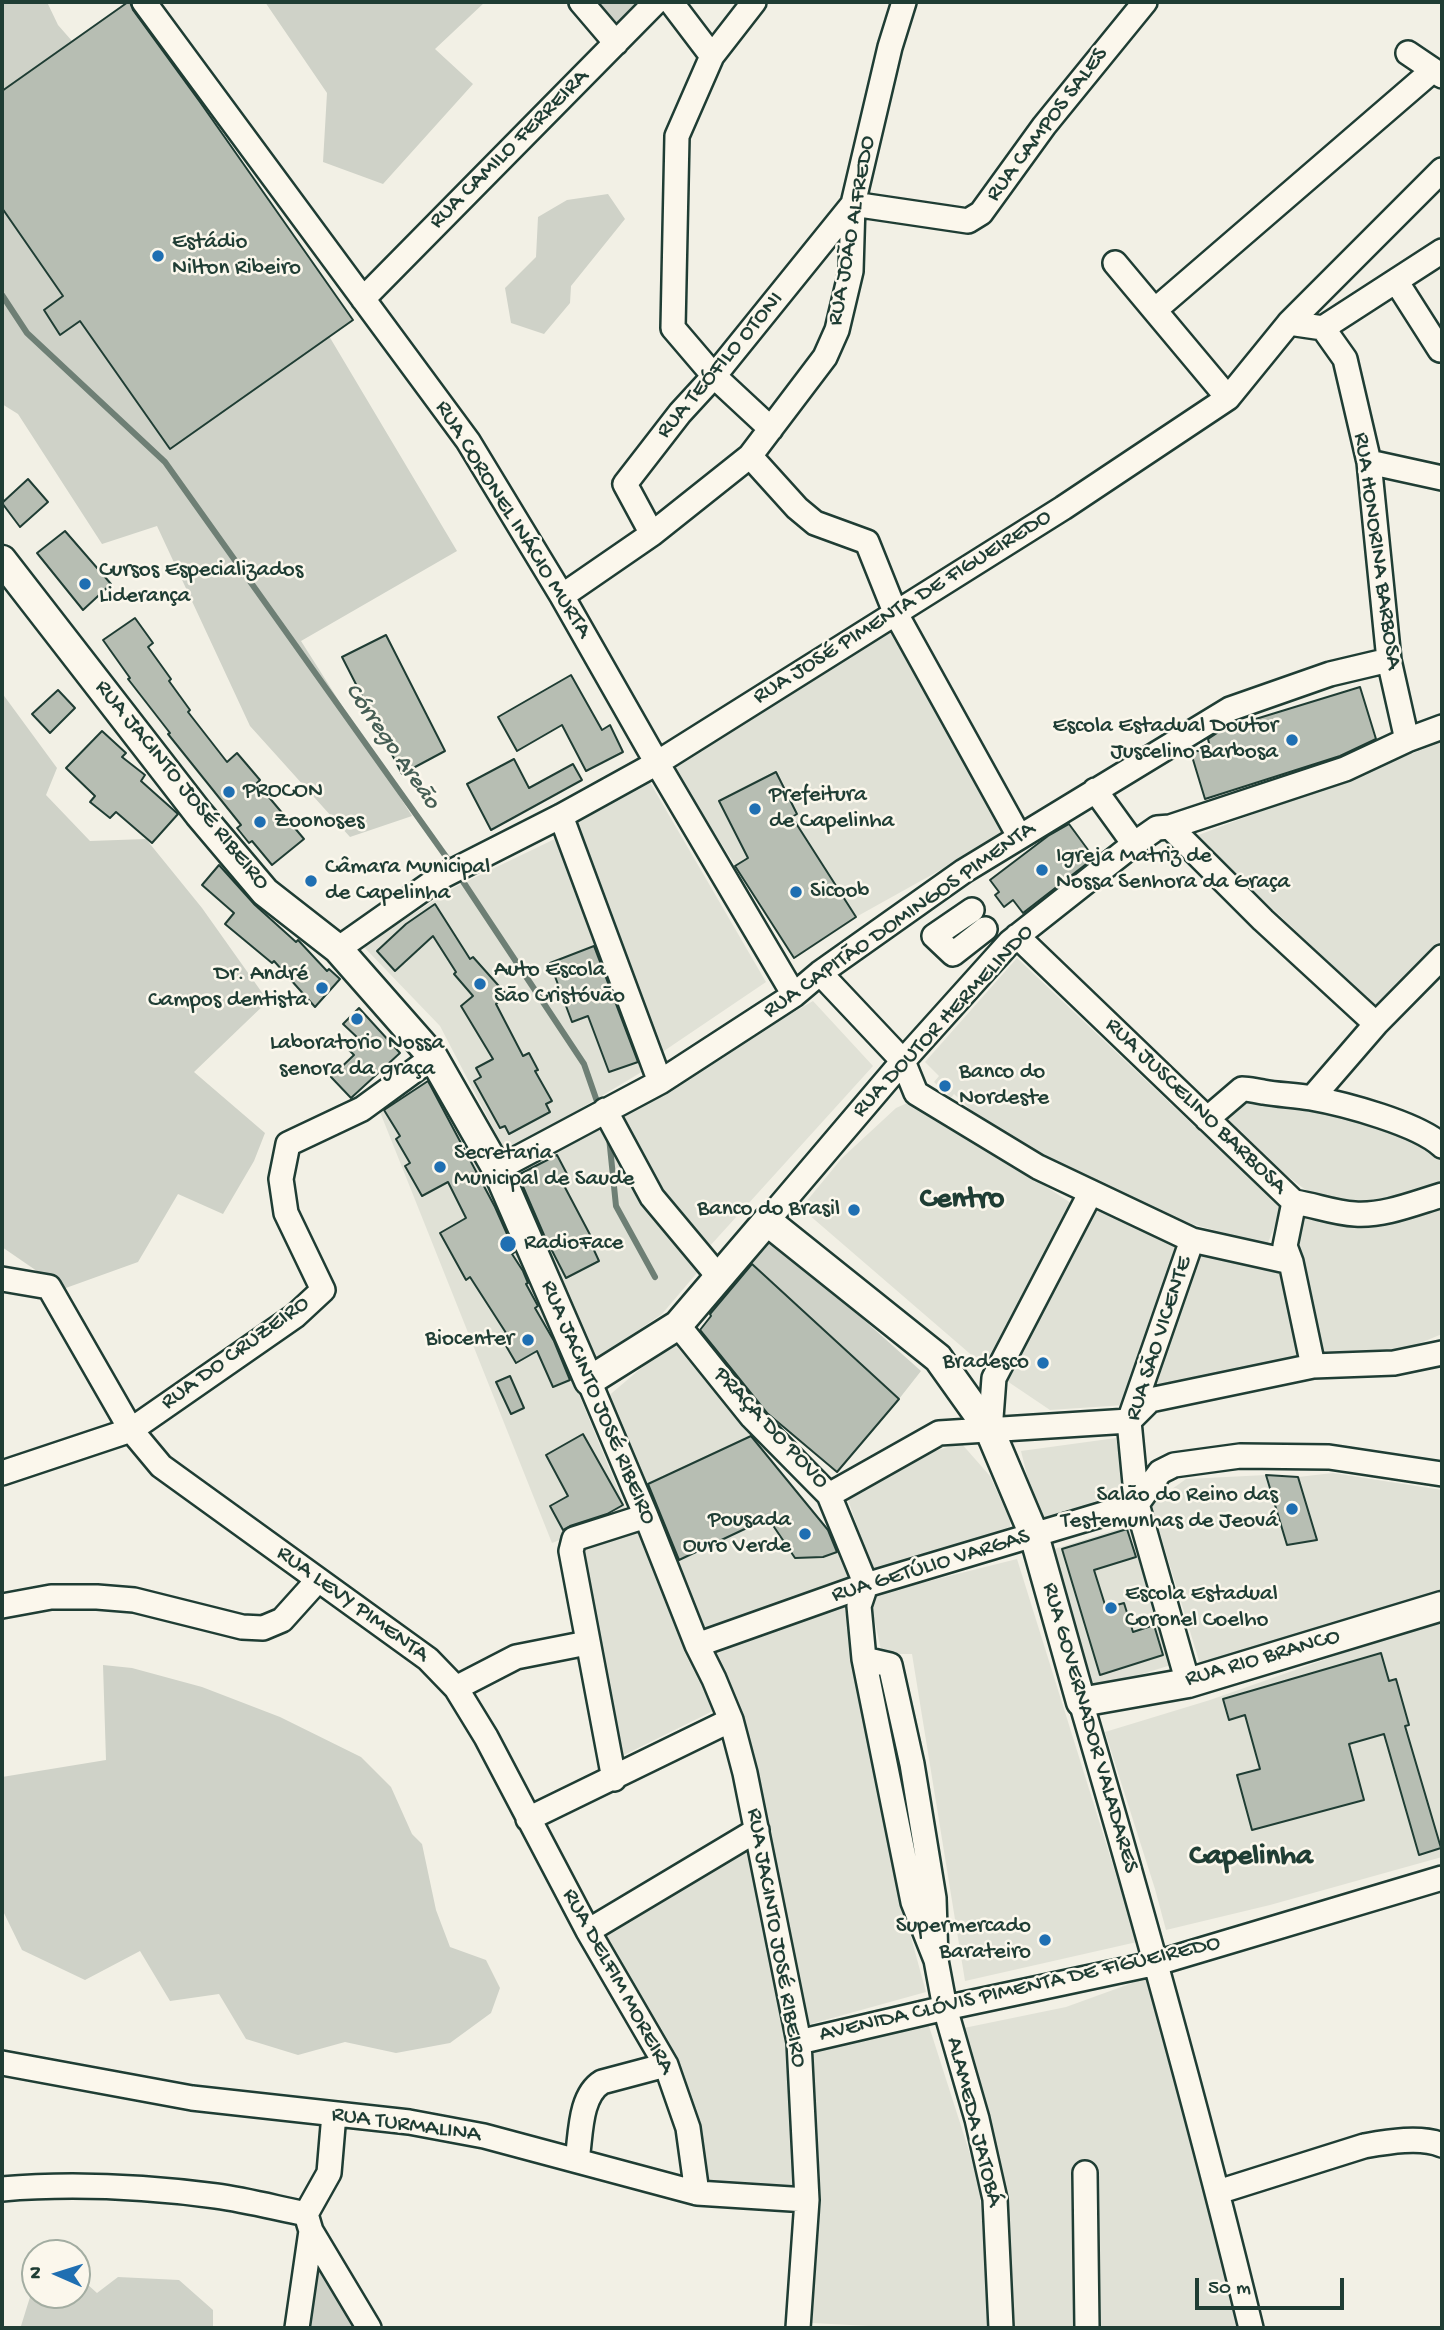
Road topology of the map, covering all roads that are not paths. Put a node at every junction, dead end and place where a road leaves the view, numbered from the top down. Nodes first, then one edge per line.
1 (144, 2) edge
2 (581, 2) edge
3 (656, 2) edge
4 (671, 2) edge
5 (754, 2) edge
6 (904, 2) edge
7 (1145, 2) edge
8 (616, 43) junction
9 (1408, 53) dead end
10 (712, 56) junction
11 (1437, 74) edge
12 (1442, 170) edge
13 (853, 204) junction
14 (1442, 251) edge
15 (1115, 263) dead end
16 (1396, 281) junction
17 (363, 299) junction
18 (1155, 310) junction
19 (1289, 323) junction
20 (1323, 328) junction
21 (1442, 349) edge
22 (714, 376) junction
23 (1228, 398) junction
24 (771, 429) junction
25 (750, 456) junction
26 (1369, 462) junction
27 (1442, 478) edge
28 (652, 534) junction
29 (2, 560) edge
30 (562, 596) junction
31 (895, 612) junction
32 (1389, 660) junction
33 (1442, 727) edge
34 (1407, 740) junction
35 (657, 763) junction
36 (1095, 790) junction
37 (561, 816) junction
38 (1170, 827) junction
39 (1019, 836) junction
40 (1134, 844) junction
41 (964, 871) junction
42 (972, 910) junction
43 (985, 929) junction
44 (1014, 939) junction
45 (338, 948) junction
46 (1442, 957) edge
47 (820, 974) junction
48 (794, 995) junction
49 (1376, 1024) junction
50 (433, 1057) junction
51 (903, 1061) junction
52 (660, 1082) junction
53 (1312, 1098) junction
54 (600, 1113) junction
55 (1208, 1119) junction
56 (1442, 1146) edge
57 (497, 1169) junction
58 (1091, 1192) junction
59 (1442, 1195) edge
60 (1294, 1202) junction
61 (767, 1221) junction
62 (1192, 1240) junction
63 (1291, 1262) junction
64 (718, 1276) junction
65 (2, 1279) edge
66 (678, 1325) junction
67 (1442, 1353) edge
68 (1313, 1366) junction
69 (589, 1381) junction
70 (1129, 1421) junction
71 (131, 1430) junction
72 (990, 1432) junction
73 (2, 1473) edge
74 (1442, 1474) edge
75 (829, 1495) junction
76 (1137, 1504) junction
77 (646, 1516) junction
78 (1034, 1535) junction
79 (318, 1580) junction
80 (866, 1585) junction
81 (2, 1606) edge
82 (1442, 1606) edge
83 (587, 1643) junction
84 (696, 1645) junction
85 (864, 1659) junction
86 (1188, 1683) junction
87 (456, 1688) junction
88 (1081, 1702) junction
89 (731, 1720) junction
90 (912, 1764) junction
91 (886, 1769) junction
92 (614, 1779) junction
93 (528, 1819) junction
94 (758, 1830) junction
95 (1442, 1878) edge
96 (588, 1931) junction
97 (936, 1960) junction
98 (1157, 1963) junction
99 (945, 2008) junction
100 (799, 2042) junction
101 (2, 2063) edge
102 (666, 2065) junction
103 (334, 2115) junction
104 (1442, 2145) edge
105 (577, 2160) junction
106 (1085, 2173) dead end
107 (2, 2189) edge
108 (1218, 2192) junction
109 (697, 2193) junction
110 (807, 2200) junction
111 (308, 2223) junction
112 (298, 2328) edge
113 (369, 2328) edge
114 (798, 2328) edge
115 (1001, 2328) edge
116 (1087, 2328) edge
117 (1251, 2328) edge

1 - 17 street, RUA CORONEL INÁCIO MURTA
2 - 8 street
3 - 8 street, RUA CAMILO FERREIRA
4 - 10 street
5 - 10 street
6 - 13 street, RUA JOÃO ALFREDO
7 - 13 street, RUA CAMPOS SALES
8 - 17 street, RUA CAMILO FERREIRA
9 - 11 street
10 - 22 street
11 - 18 street
12 - 19 street, RUA JOSÉ PIMENTA DE FIGUEIREDO
13 - 22 street, RUA TEÓFILO OTONI
13 - 24 street, RUA JOÃO ALFREDO
14 - 16 street
15 - 18 street
16 - 20 street
16 - 21 street
17 - 30 street, RUA CORONEL INÁCIO MURTA
18 - 23 street
19 - 20 street
19 - 23 street, RUA JOSÉ PIMENTA DE FIGUEIREDO
20 - 26 street, RUA HONORINA BARBOSA
22 - 24 street
22 - 28 street, RUA TEÓFILO OTONI
23 - 31 street, RUA JOSÉ PIMENTA DE FIGUEIREDO
24 - 25 street, RUA JOÃO ALFREDO
25 - 28 street, RUA JOÃO ALFREDO
25 - 31 street
26 - 27 street
26 - 32 street, RUA HONORINA BARBOSA
28 - 30 street, RUA JOÃO ALFREDO
29 - 45 main road, RUA JACINTO JOSÉ RIBEIRO
30 - 35 street, RUA CORONEL INÁCIO MURTA
31 - 35 street, RUA JOSÉ PIMENTA DE FIGUEIREDO
31 - 39 street
32 - 34 street, RUA HONORINA BARBOSA
32 - 36 street, RUA CAPITÃO DOMINGOS PIMENTA
33 - 34 street, RUA DOUTOR HERMELINDO
34 - 38 street, RUA DOUTOR HERMELINDO
35 - 37 street, RUA JOSÉ PIMENTA DE FIGUEIREDO
35 - 48 street, RUA CORONEL INÁCIO MURTA
36 - 39 street, RUA CAPITÃO DOMINGOS PIMENTA
36 - 40 street
37 - 45 street, RUA JOSÉ PIMENTA DE FIGUEIREDO
37 - 52 street
38 - 40 street, RUA DOUTOR HERMELINDO
38 - 49 street
39 - 41 street, RUA CAPITÃO DOMINGOS PIMENTA
40 - 44 street, RUA DOUTOR HERMELINDO
41 - 42 street
41 - 47 street, RUA CAPITÃO DOMINGOS PIMENTA
42 - 43 street
42 - 43 street
43 - 44 street, RUA JUSCELINO BARBOSA
44 - 51 street, RUA DOUTOR HERMELINDO
44 - 55 street, RUA JUSCELINO BARBOSA
45 - 50 main road, RUA JACINTO JOSÉ RIBEIRO
46 - 49 street
47 - 48 street, RUA CAPITÃO DOMINGOS PIMENTA
47 - 51 street
48 - 52 street, RUA CAPITÃO DOMINGOS PIMENTA
49 - 53 street
50 - 57 main road, RUA JACINTO JOSÉ RIBEIRO
50 - 71 street, RUA DO CRUZEIRO
51 - 58 street
51 - 61 street, RUA DOUTOR HERMELINDO
52 - 54 street, RUA CAPITÃO DOMINGOS PIMENTA
53 - 55 street
53 - 56 street
54 - 57 street, RUA CAPITÃO DOMINGOS PIMENTA
54 - 64 street
55 - 60 street, RUA JUSCELINO BARBOSA
57 - 69 main road, RUA JACINTO JOSÉ RIBEIRO
58 - 62 street
58 - 72 street
59 - 60 street, RUA JUSCELINO BARBOSA
60 - 63 street
61 - 64 main road, RUA DOUTOR HERMELINDO
61 - 72 main road, RUA GOVERNADOR VALADARES
62 - 63 street
62 - 70 street, RUA SÃO VICENTE
63 - 68 street
64 - 66 main road, RUA DOUTOR HERMELINDO
65 - 71 street, RUA LEVY PIMENTA
66 - 69 main road, RUA DOUTOR HERMELINDO
66 - 75 street, PRAÇA DO POVO
67 - 68 street
68 - 70 street
69 - 77 street, RUA JACINTO JOSÉ RIBEIRO
70 - 72 street, PRAÇA DO POVO
70 - 76 street, RUA SÃO VICENTE
71 - 73 street, RUA DO CRUZEIRO
71 - 79 street, RUA LEVY PIMENTA
72 - 75 street, PRAÇA DO POVO
72 - 78 main road, RUA GOVERNADOR VALADARES
74 - 76 street
75 - 80 street
76 - 78 street, RUA GETÚLIO VARGAS
76 - 86 street, RUA SÃO VICENTE
77 - 83 street
77 - 84 street, RUA JACINTO JOSÉ RIBEIRO
78 - 80 street, RUA GETÚLIO VARGAS
78 - 88 main road, RUA GOVERNADOR VALADARES
79 - 81 street
79 - 87 street, RUA LEVY PIMENTA
80 - 84 street, RUA GETÚLIO VARGAS
80 - 85 street
82 - 86 main road, RUA RIO BRANCO
83 - 87 street
83 - 92 street
84 - 89 street, RUA JACINTO JOSÉ RIBEIRO
85 - 90 street
85 - 91 street
86 - 88 main road, RUA RIO BRANCO
87 - 93 street, RUA LEVY PIMENTA
88 - 98 street, RUA GOVERNADOR VALADARES
89 - 92 street
89 - 94 street, RUA JACINTO JOSÉ RIBEIRO
90 - 91 street
90 - 97 street
91 - 97 street
92 - 93 street
93 - 96 street, RUA DELFIM MOREIRA
94 - 96 street
94 - 100 street, RUA JACINTO JOSÉ RIBEIRO
95 - 98 street, AVENIDA CLÓVIS PIMENTA DE FIGUEIREDO
96 - 102 street, RUA DELFIM MOREIRA
97 - 99 street, ALAMEDA JATOBÁ
98 - 99 street, AVENIDA CLÓVIS PIMENTA DE FIGUEIREDO
98 - 108 street, RUA GOVERNADOR VALADARES
99 - 100 street, AVENIDA CLÓVIS PIMENTA DE FIGUEIREDO
99 - 115 street, ALAMEDA JATOBÁ
100 - 110 street, RUA JACINTO JOSÉ RIBEIRO
101 - 103 street, RUA TURMALINA
102 - 105 street
102 - 109 street, RUA DELFIM MOREIRA
103 - 105 street, RUA TURMALINA
103 - 111 street
104 - 108 street
105 - 109 street, RUA TURMALINA
106 - 116 street
107 - 111 street
108 - 117 street, RUA GOVERNADOR VALADARES
109 - 110 street, RUA TURMALINA
110 - 114 street, RUA JACINTO JOSÉ RIBEIRO
111 - 112 street
111 - 113 street

